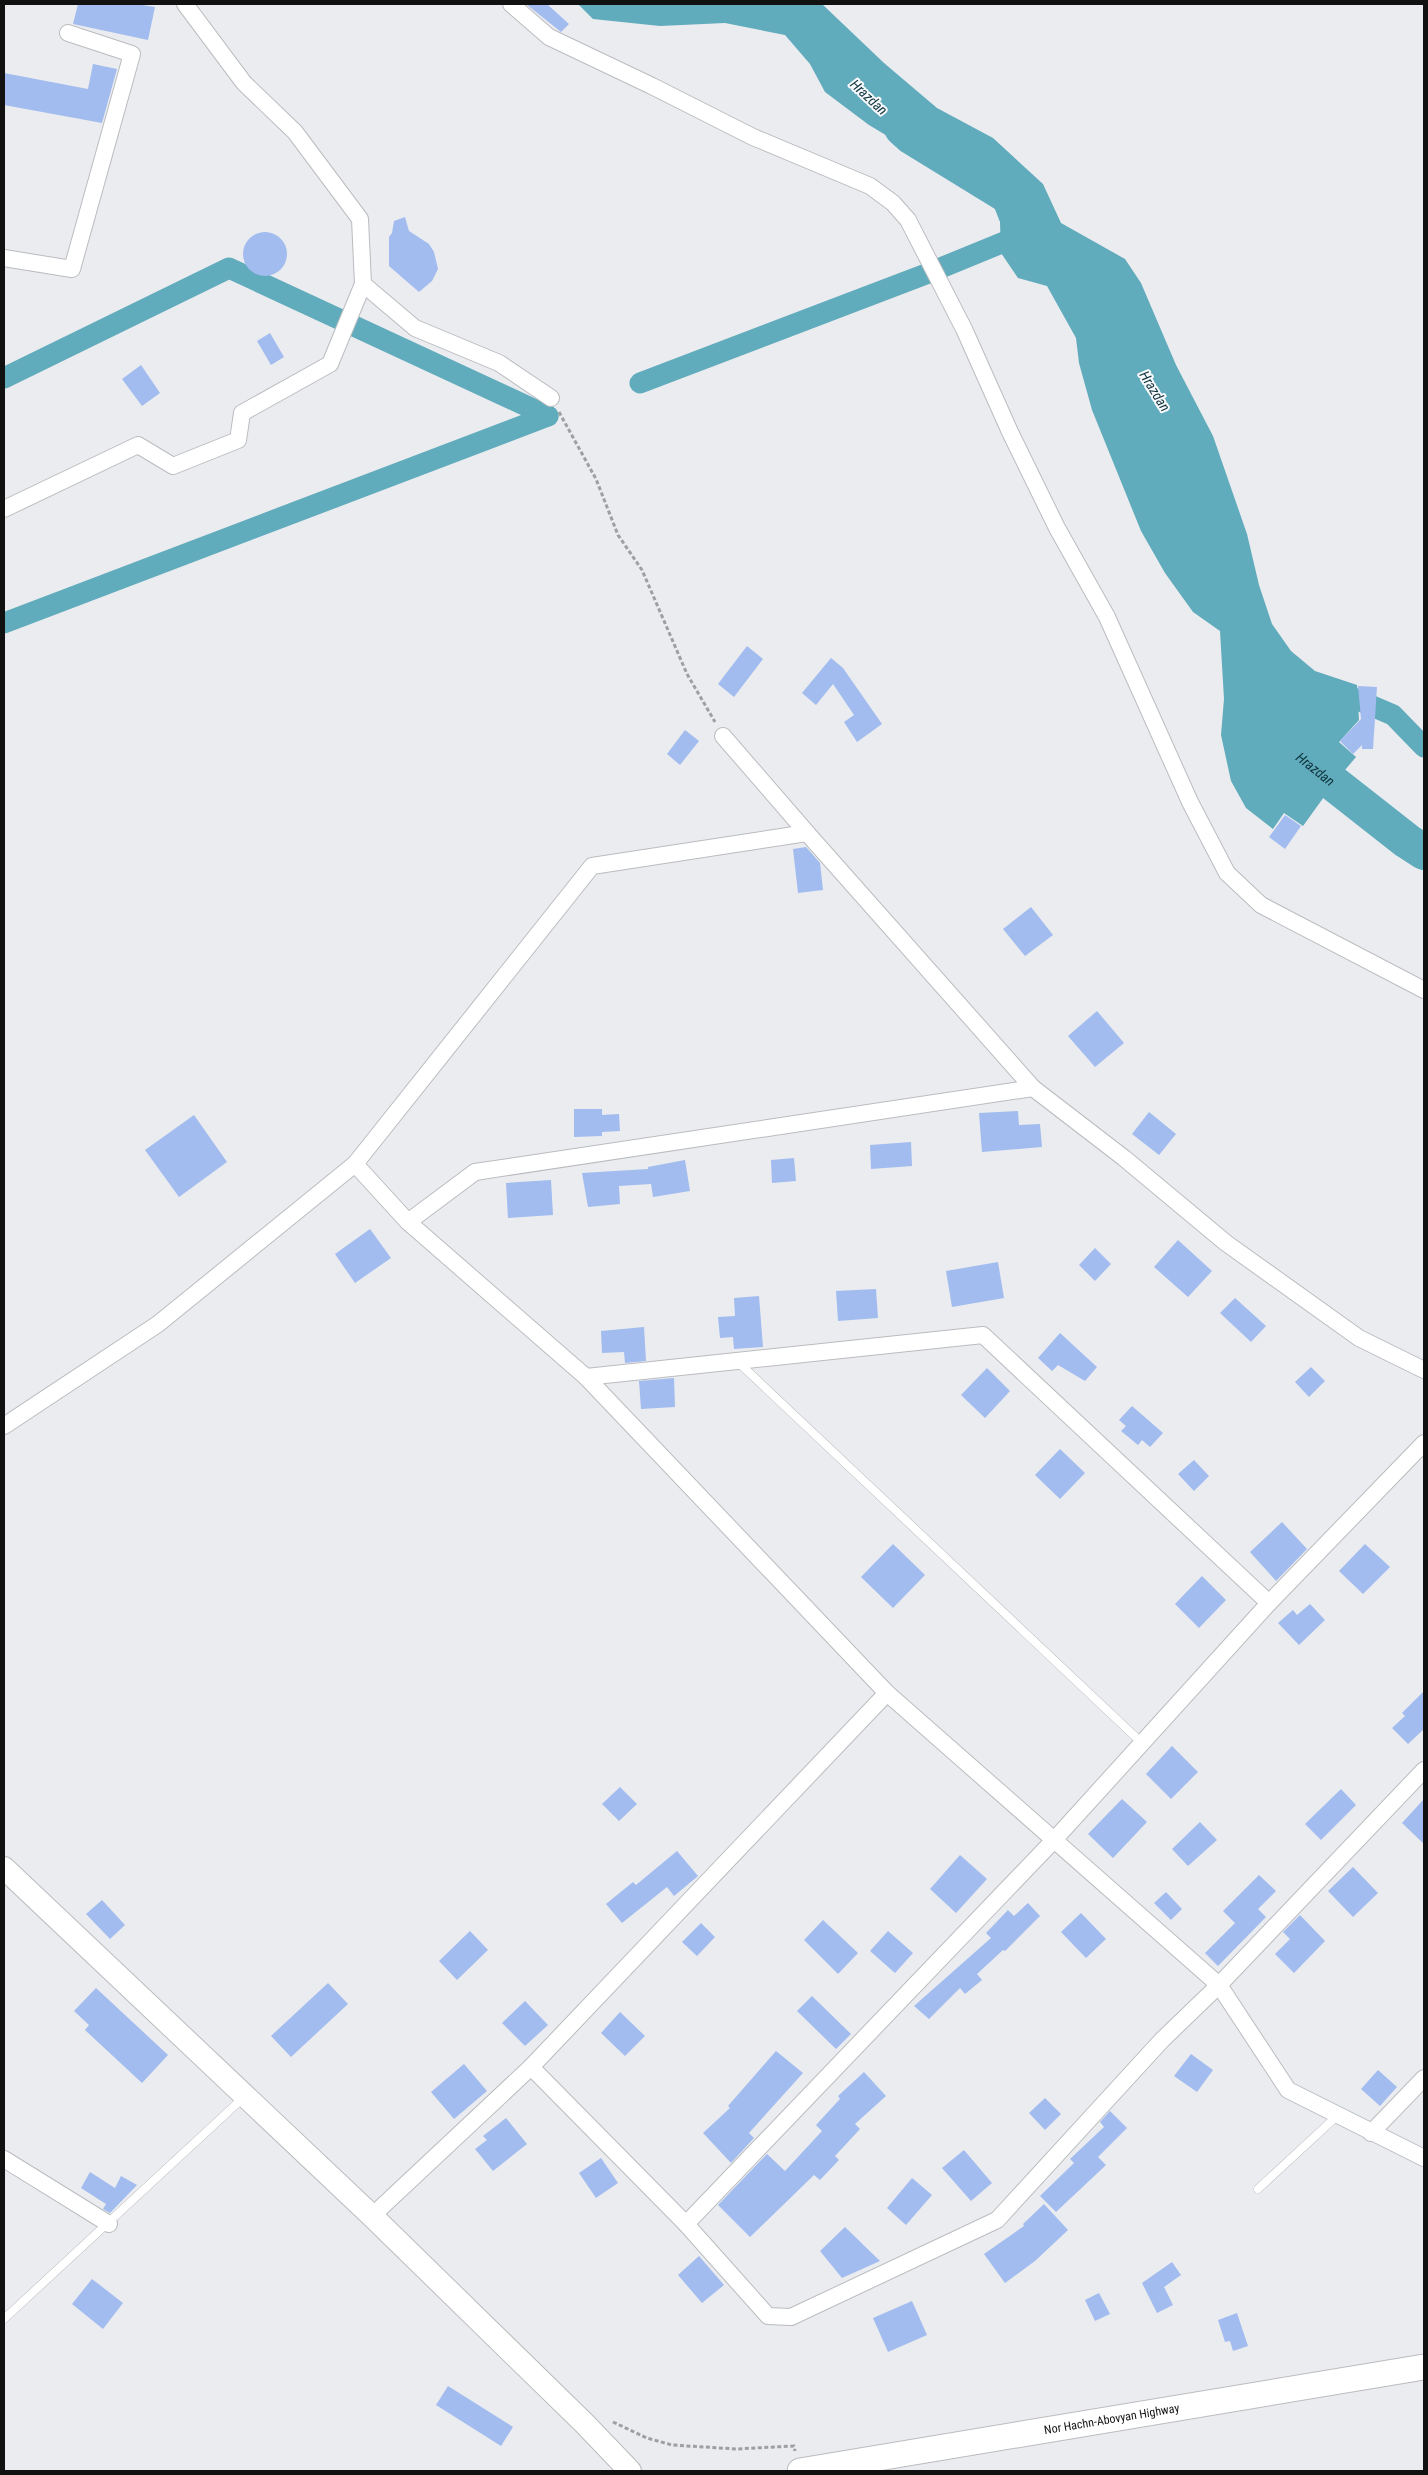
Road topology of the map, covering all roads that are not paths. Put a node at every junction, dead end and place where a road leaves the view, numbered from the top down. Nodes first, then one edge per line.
1 (184, 4) edge
2 (511, 4) edge
3 (68, 33) dead end
4 (4, 258) edge
5 (364, 284) junction
6 (551, 398) road end
7 (4, 510) edge
8 (723, 736) road end
9 (807, 833) junction
10 (1424, 990) edge
11 (1033, 1088) junction
12 (355, 1164) junction
13 (408, 1222) junction
14 (737, 1361) junction
15 (1424, 1370) edge
16 (586, 1377) junction
17 (4, 1426) edge
18 (1424, 1443) edge
19 (1269, 1603) junction
20 (887, 1693) junction
21 (1142, 1743) junction
22 (1424, 1770) edge
23 (1056, 1839) junction
24 (4, 1868) edge
25 (1219, 1985) junction
26 (531, 2067) junction
27 (1424, 2078) edge
28 (245, 2095) junction
29 (1337, 2116) junction
30 (1371, 2133) junction
31 (1424, 2158) edge
32 (4, 2160) edge
33 (1258, 2189) dead end
34 (372, 2216) junction
35 (109, 2224) junction
36 (686, 2224) junction
37 (4, 2319) edge
38 (1424, 2367) edge
39 (798, 2463) edge
40 (630, 2471) edge

1 - 5 street
2 - 10 street
3 - 4 street
5 - 6 street
5 - 7 street
8 - 9 street
9 - 11 street
9 - 12 street
11 - 13 street
11 - 15 street
12 - 13 street
12 - 17 street
13 - 16 street
14 - 16 street
14 - 19 street
14 - 21 lane
16 - 20 street
18 - 19 street
19 - 21 street
20 - 23 street
20 - 26 street
21 - 23 street
22 - 25 street
23 - 25 street
23 - 36 street
24 - 28 street
25 - 29 street
25 - 36 street
26 - 34 street
26 - 36 street
27 - 30 street
28 - 34 street
28 - 35 lane
29 - 30 street
29 - 33 lane
30 - 31 street
32 - 35 street
34 - 40 street
35 - 37 lane
38 - 39 main road, Nor Hachn-Abovyan Highway

